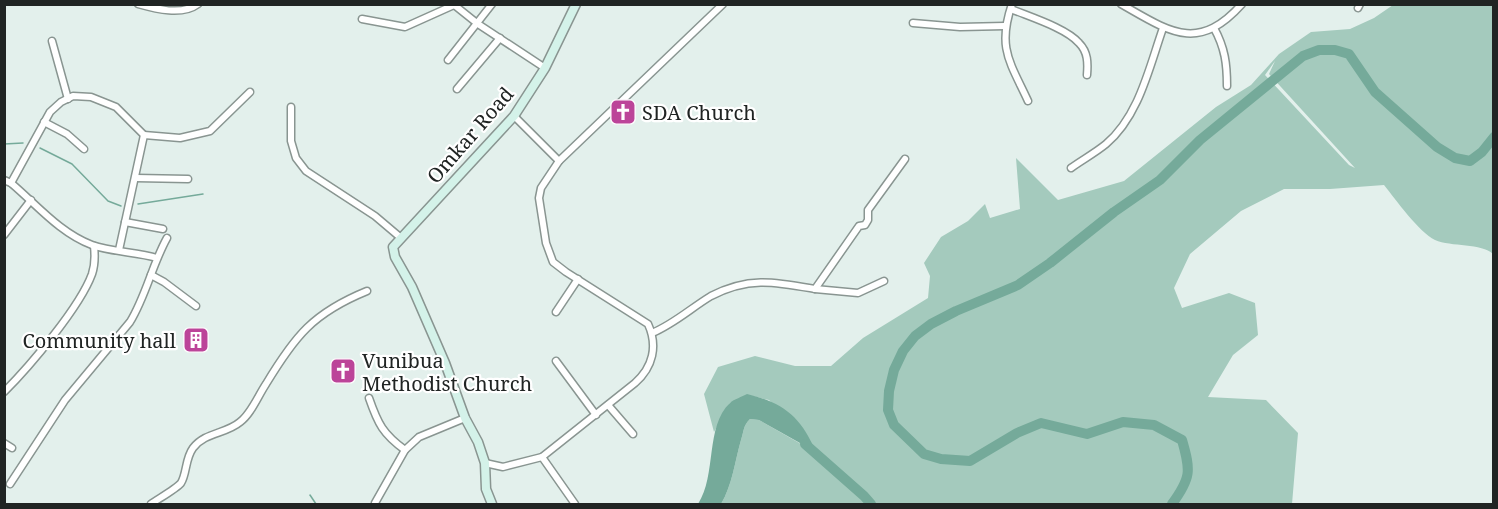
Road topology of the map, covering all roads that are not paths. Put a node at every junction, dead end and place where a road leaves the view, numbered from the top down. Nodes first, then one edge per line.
1 (138, 4) edge
2 (198, 4) edge
3 (492, 4) edge
4 (576, 4) edge
5 (723, 4) edge
6 (1121, 4) edge
7 (1242, 4) edge
8 (453, 5) edge
9 (1012, 7) edge
10 (362, 19) dead end
11 (913, 23) dead end
12 (478, 24) junction
13 (1005, 26) junction
14 (1163, 28) junction
15 (1214, 28) junction
16 (500, 38) junction
17 (52, 41) dead end
18 (448, 60) dead end
19 (545, 68) junction
20 (1087, 75) dead end
21 (1227, 86) dead end
22 (457, 89) dead end
23 (250, 92) dead end
24 (68, 99) junction
25 (1028, 101) dead end
26 (291, 107) dead end
27 (514, 116) junction
28 (44, 122) junction
29 (144, 135) junction
30 (84, 149) dead end
31 (905, 159) dead end
32 (559, 161) junction
33 (1071, 168) dead end
34 (136, 178) junction
35 (188, 179) dead end
36 (8, 182) edge
37 (32, 201) junction
38 (125, 222) junction
39 (163, 229) dead end
40 (4, 235) edge
41 (167, 238) dead end
42 (401, 238) junction
43 (94, 246) junction
44 (118, 250) junction
45 (157, 258) junction
46 (152, 275) junction
47 (578, 279) junction
48 (884, 281) dead end
49 (815, 289) junction
50 (367, 291) dead end
51 (196, 306) dead end
52 (556, 312) dead end
53 (652, 333) junction
54 (555, 361) dead end
55 (4, 392) edge
56 (369, 398) dead end
57 (608, 405) junction
58 (596, 415) junction
59 (465, 418) junction
60 (633, 434) dead end
61 (4, 443) edge
62 (12, 448) dead end
63 (405, 450) junction
64 (542, 457) junction
65 (485, 463) junction
66 (10, 484) dead end
67 (375, 503) dead end
68 (151, 504) edge
69 (492, 504) edge
70 (575, 504) edge

1 - 2 street
3 - 12 street
4 - 19 street, Omkar Road
5 - 32 street
6 - 14 street
7 - 15 street
8 - 10 street
8 - 12 street
9 - 13 street
9 - 20 street
11 - 13 street
12 - 16 street
12 - 18 street
13 - 25 street
14 - 15 street
14 - 33 street
15 - 21 street
16 - 19 street
16 - 22 street
17 - 24 street
19 - 27 street, Omkar Road
23 - 29 street
24 - 28 street
24 - 29 street
26 - 42 street
27 - 32 street
27 - 42 street, Omkar Road
28 - 30 street
28 - 36 street
29 - 34 street
31 - 49 street
32 - 47 street
34 - 35 street
34 - 38 street
36 - 37 street
37 - 40 street
37 - 43 street
38 - 39 street
38 - 44 street
41 - 45 street
42 - 59 street, Omkar Road
43 - 44 street
43 - 55 street
44 - 45 street
45 - 46 street
46 - 51 street
46 - 66 street
47 - 52 street
47 - 53 street
48 - 49 street
49 - 53 street
50 - 68 street
53 - 57 street
54 - 58 street
56 - 63 street
57 - 58 street
57 - 60 street
58 - 64 street
59 - 63 street
59 - 65 street
61 - 62 street
63 - 67 street
64 - 65 street
64 - 70 street
65 - 69 street

